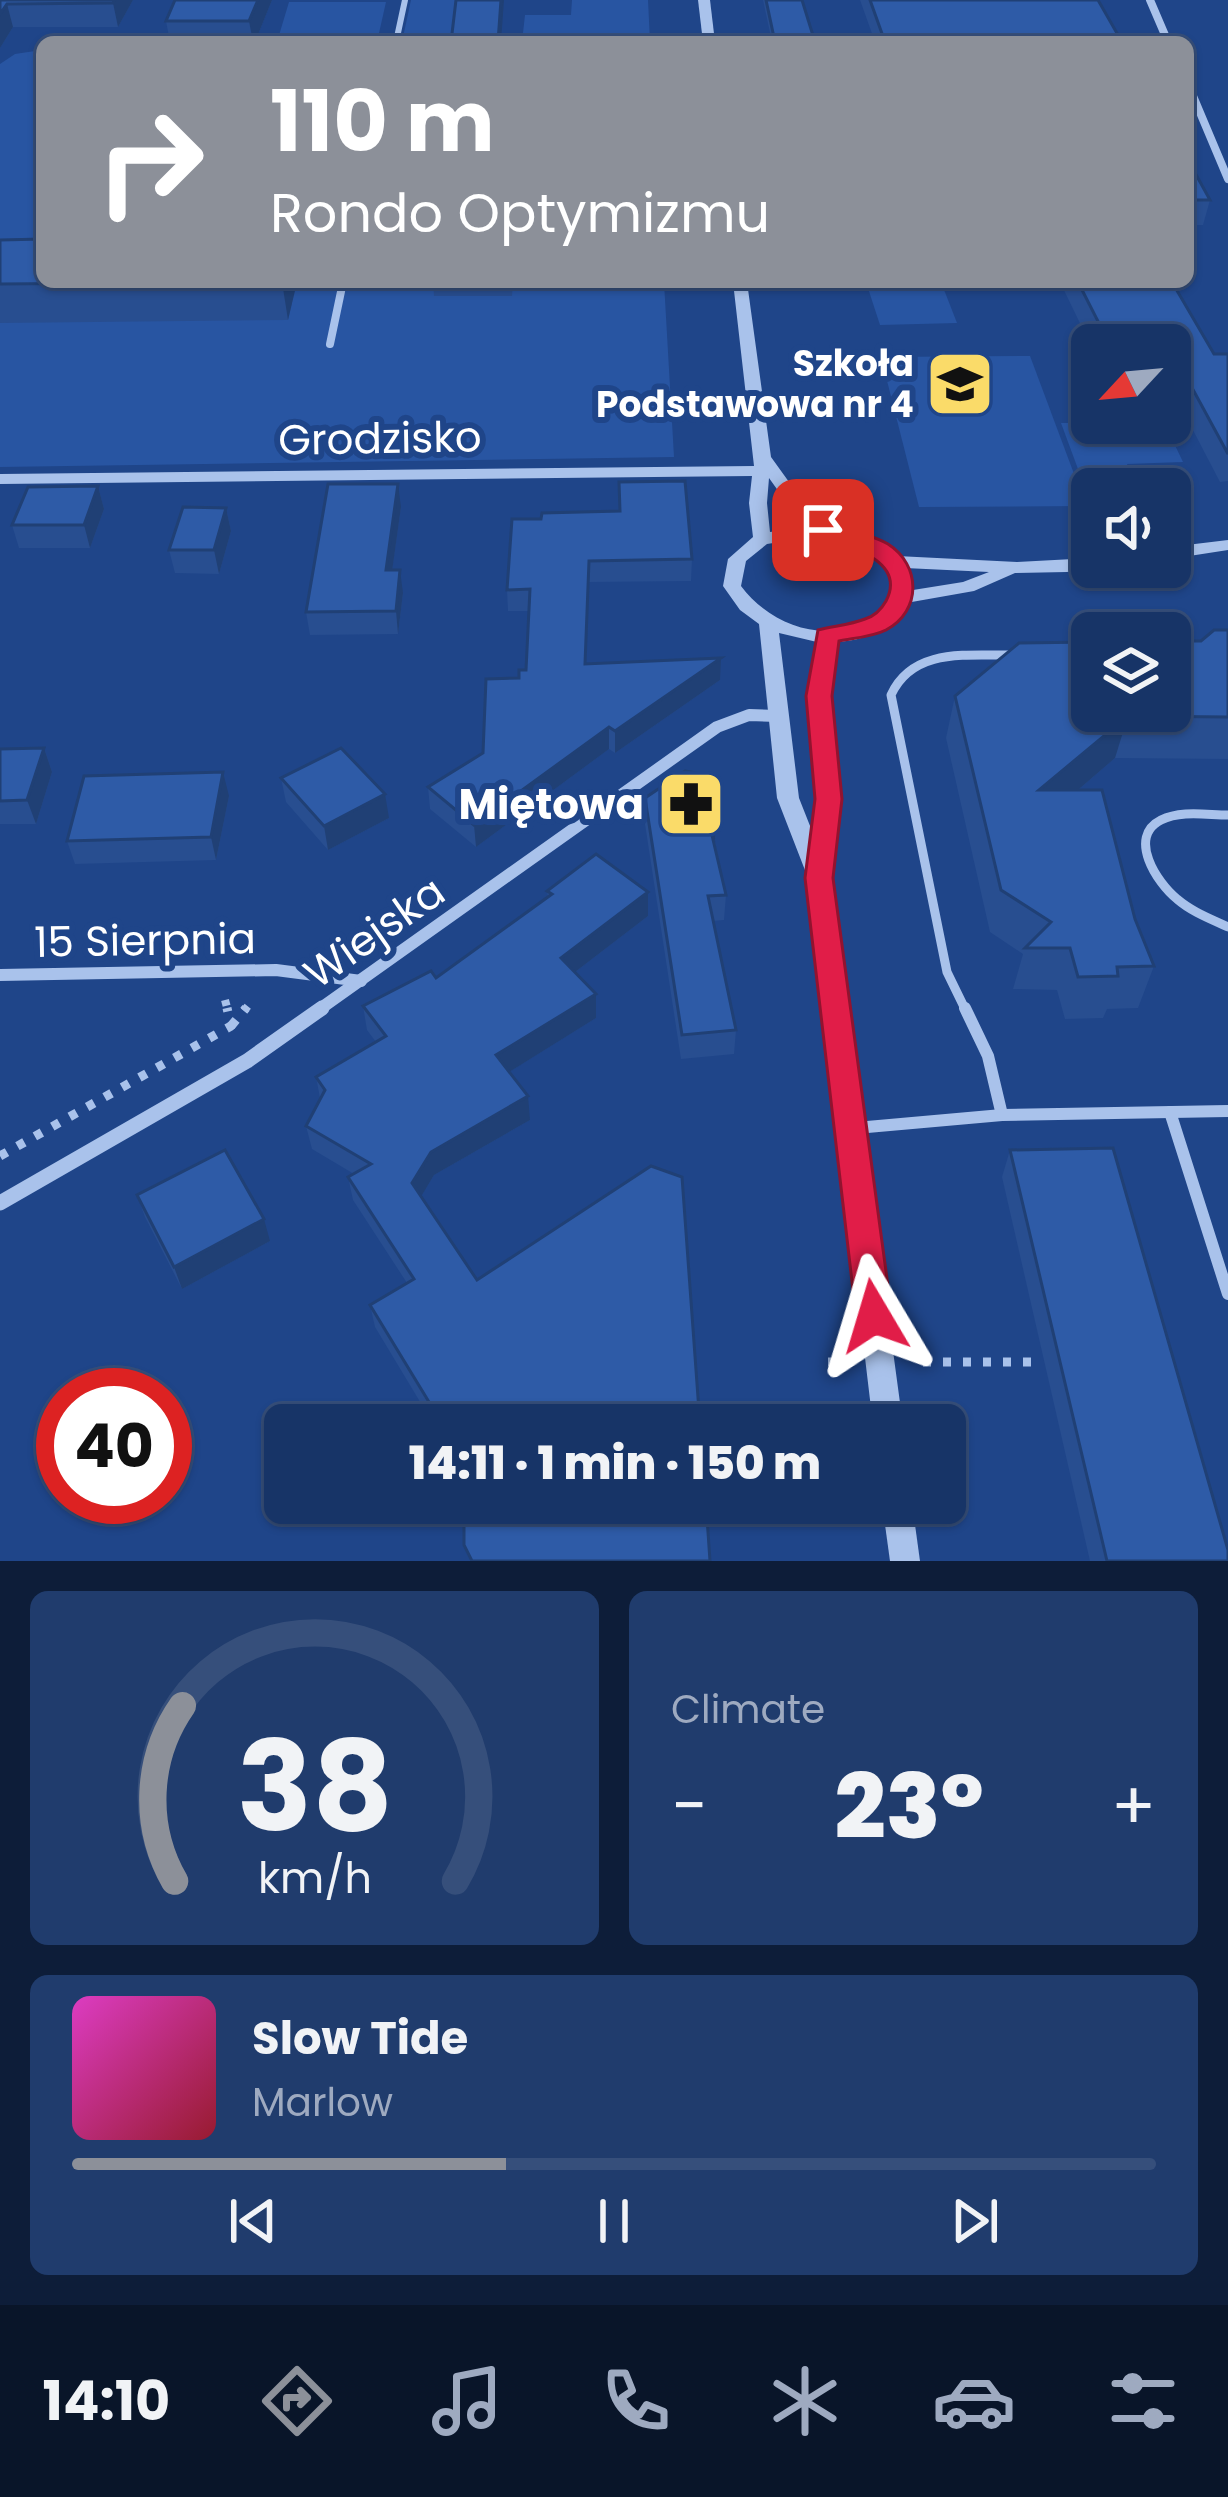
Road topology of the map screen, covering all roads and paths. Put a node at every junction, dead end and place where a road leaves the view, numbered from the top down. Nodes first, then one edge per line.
1 (405, 0) edge
2 (704, 0) edge
3 (1150, 0) edge
4 (397, 36) edge
5 (708, 36) edge
6 (1165, 36) edge
7 (1194, 98) edge
8 (1228, 179) edge
9 (342, 288) edge
10 (741, 288) edge
11 (330, 344) dead end
12 (762, 464) junction
13 (0, 479) edge
14 (815, 530) junction
15 (762, 539) junction
16 (1228, 545) edge
17 (1191, 550) edge
18 (893, 562) junction
19 (1071, 565) edge
20 (1007, 570) junction
21 (901, 598) junction
22 (768, 623) junction
23 (827, 635) junction
24 (1028, 655) edge
25 (778, 716) junction
26 (1228, 815) edge
27 (819, 878) junction
28 (1228, 927) edge
29 (0, 975) edge
30 (362, 981) junction
31 (214, 992) dead end
32 (1228, 1111) edge
33 (1170, 1112) junction
34 (1002, 1115) junction
35 (850, 1129) junction
36 (0, 1156) edge
37 (0, 1203) edge
38 (1228, 1294) edge
39 (828, 1362) dead end
40 (842, 1362) dead end
41 (923, 1362) dead end
42 (1031, 1362) dead end
43 (885, 1404) edge
44 (900, 1524) edge
45 (905, 1561) edge

1 - 4 lane
2 - 5 street
3 - 6 street
7 - 8 street
9 - 11 lane
10 - 12 street
12 - 13 street, Grodzisko
12 - 14 street
12 - 15 street
14 - 15 street
14 - 18 street
15 - 22 street
16 - 17 street
18 - 20 street
18 - 21 street
19 - 20 street
20 - 21 street
21 - 23 street
22 - 23 street
22 - 25 street
23 - 27 street
24 - 34 lane
25 - 27 street
25 - 30 street, Wiejska
26 - 28 lane
27 - 35 street
29 - 30 street, 15 Sierpnia
30 - 37 street, Wiejska
31 - 36 path
32 - 33 lane
33 - 34 lane
33 - 38 lane
34 - 35 lane
35 - 43 street
39 - 40 path
41 - 42 path
44 - 45 street

